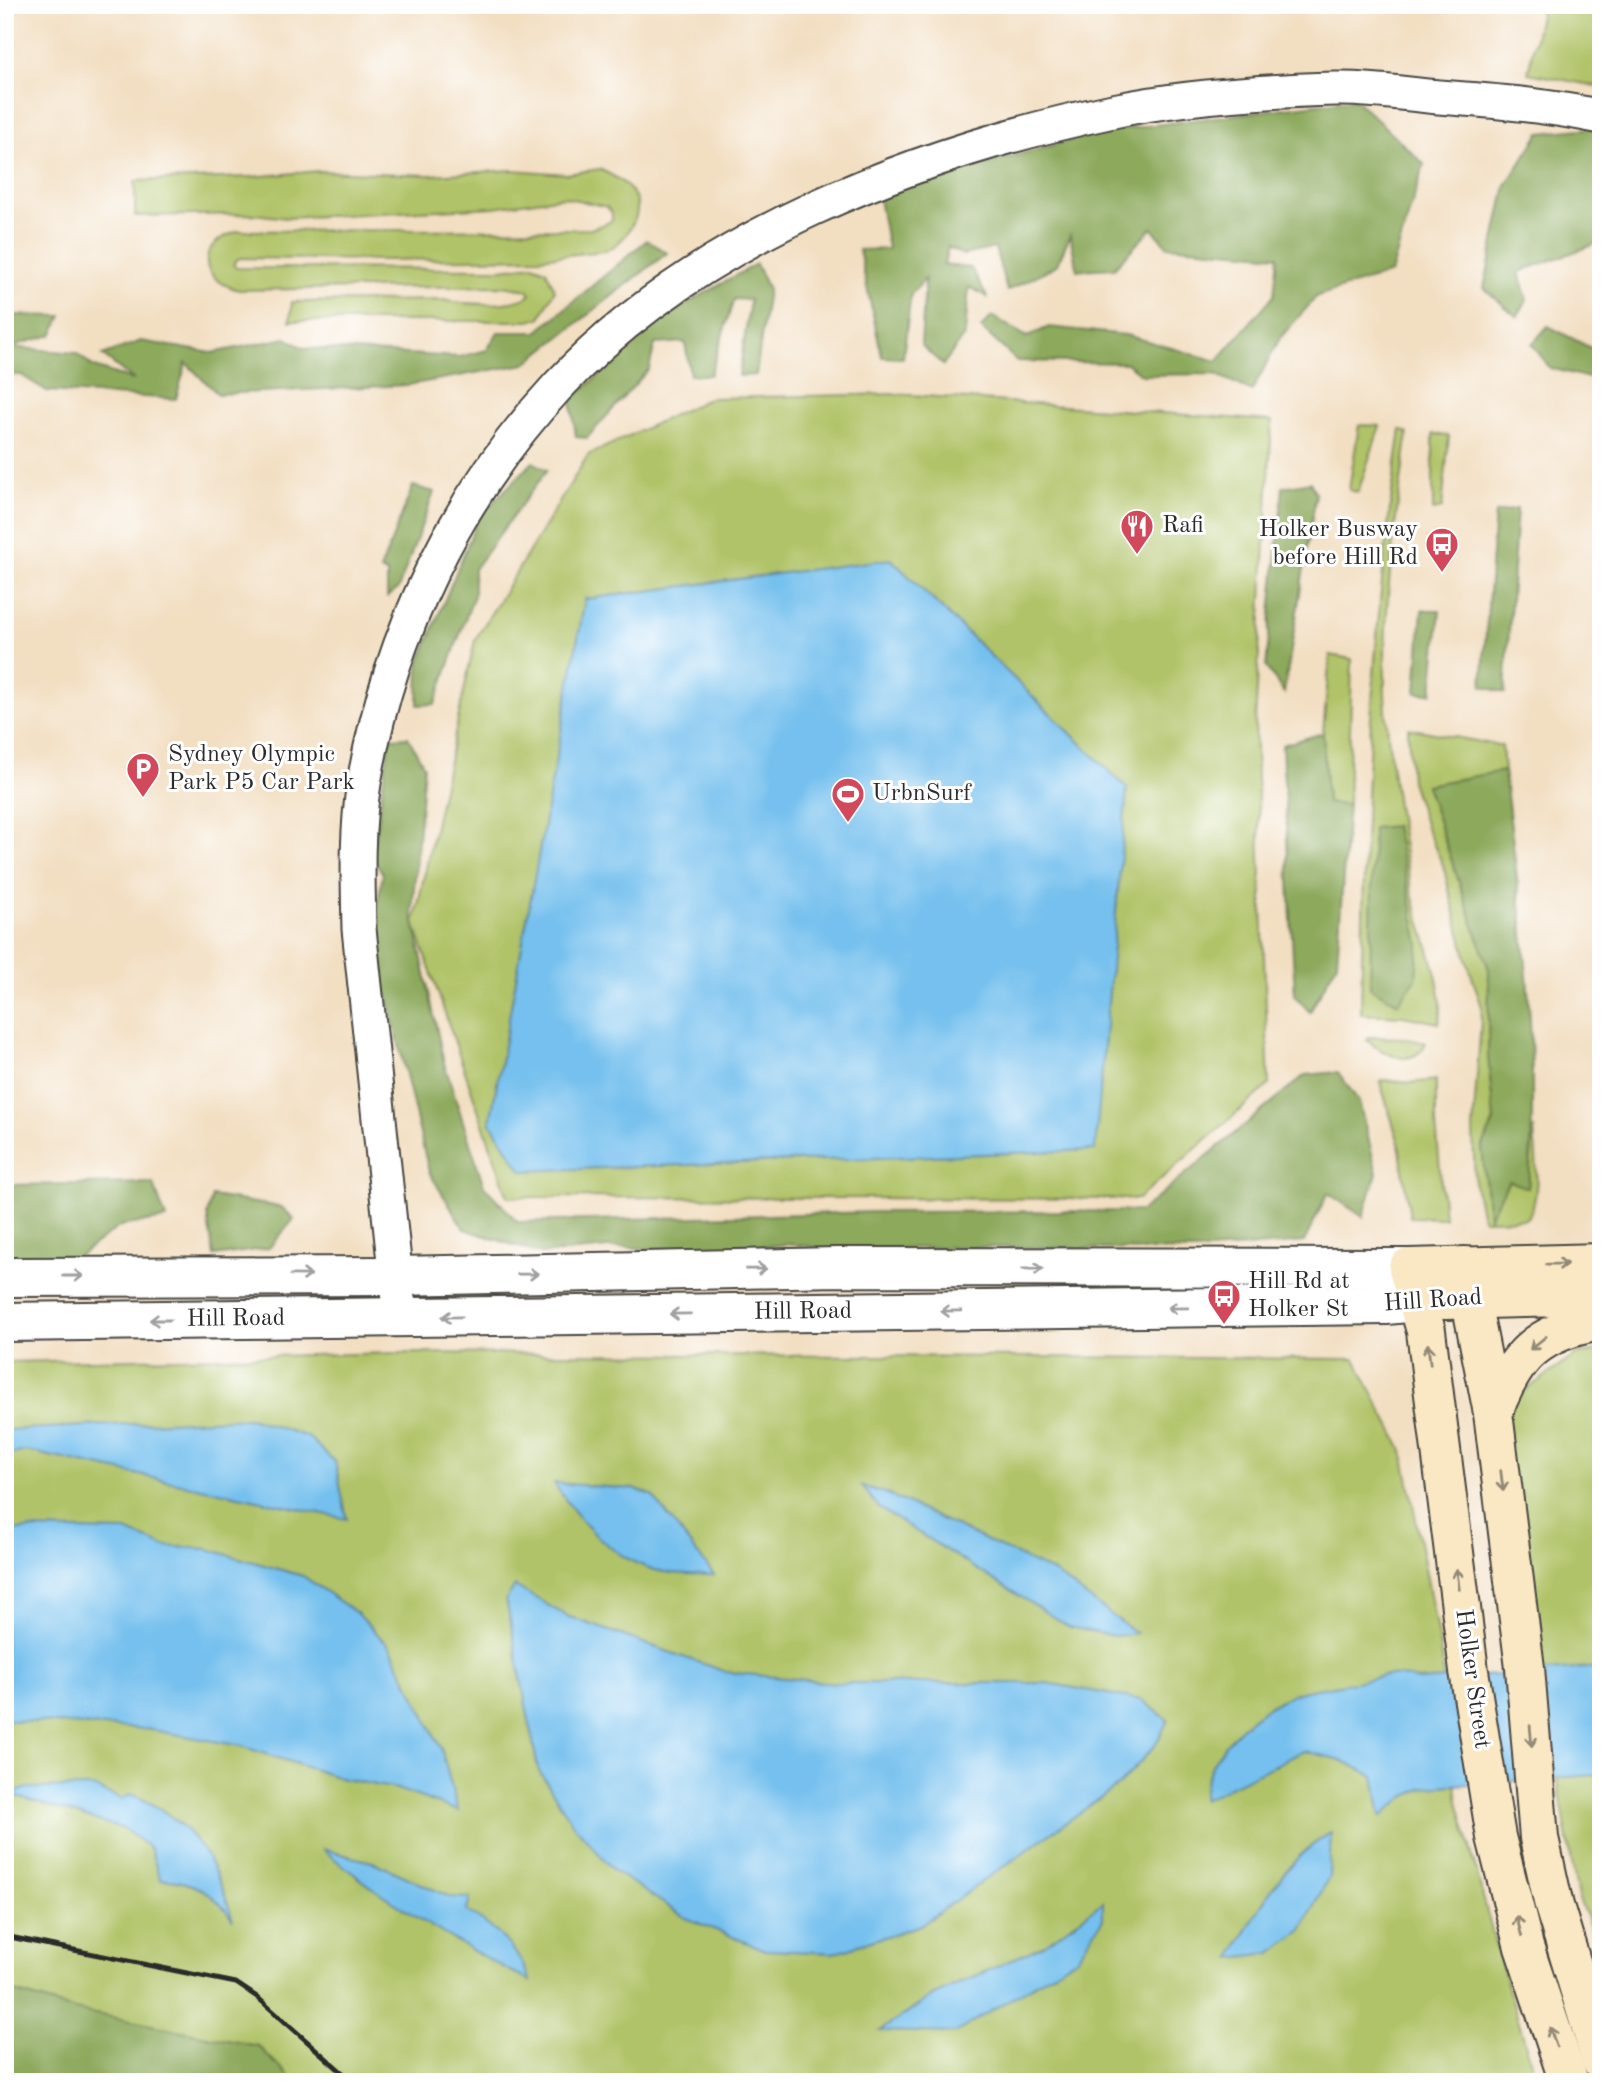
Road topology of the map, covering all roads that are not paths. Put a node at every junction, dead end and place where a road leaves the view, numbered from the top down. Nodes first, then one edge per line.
1 (1601, 117) edge
2 (1601, 1263) edge
3 (397, 1276) junction
4 (5, 1277) edge
5 (1467, 1282) junction
6 (1413, 1285) junction
7 (1601, 1296) edge
8 (400, 1318) junction
9 (1601, 1321) edge
10 (5, 1322) edge
11 (1493, 1413) junction
12 (1601, 2060) edge
13 (1569, 2082) edge

1 - 3 street
5 -> 2 main road, Hill Road
4 -> 3 street, Hill Road
3 -> 6 street, Hill Road
3 - 8 street
5 - 6 main road, Hill Road
5 - 7 main road, Hill Road
5 - 11 main road, Holker Street
6 -> 8 street, Hill Road
13 -> 6 main road, Holker Street
8 -> 10 street, Hill Road
9 -> 11 main road
11 -> 12 main road, Holker Street

